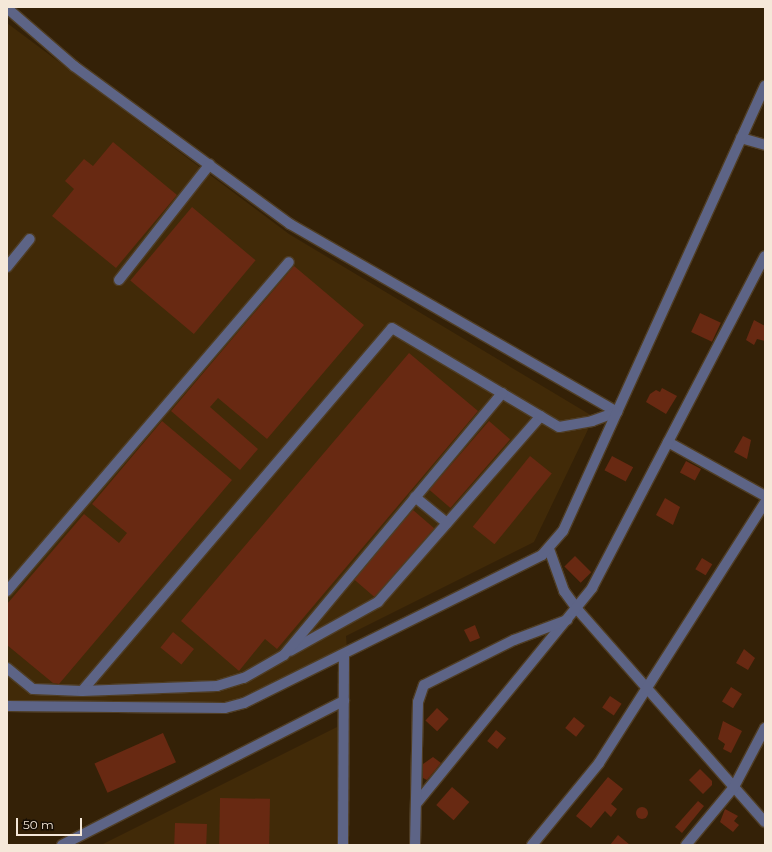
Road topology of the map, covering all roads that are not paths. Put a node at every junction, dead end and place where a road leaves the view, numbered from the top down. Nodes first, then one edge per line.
1 (7, 8) edge
2 (764, 90) edge
3 (741, 138) junction
4 (765, 145) edge
5 (210, 164) junction
6 (30, 239) dead end
7 (765, 256) edge
8 (289, 262) dead end
9 (7, 267) edge
10 (119, 280) dead end
11 (502, 393) junction
12 (616, 412) junction
13 (541, 416) junction
14 (668, 442) junction
15 (765, 496) edge
16 (415, 497) junction
17 (765, 502) edge
18 (447, 523) junction
19 (549, 549) junction
20 (7, 591) edge
21 (577, 608) junction
22 (568, 620) junction
23 (344, 654) junction
24 (284, 655) junction
25 (7, 668) edge
26 (647, 689) junction
27 (82, 691) junction
28 (344, 701) junction
29 (7, 706) edge
30 (765, 728) edge
31 (734, 787) junction
32 (416, 804) junction
33 (765, 822) edge
34 (67, 844) edge
35 (343, 845) edge
36 (415, 845) edge
37 (532, 845) edge
38 (686, 845) edge

1 - 5 street
2 - 3 street
3 - 4 street
3 - 12 street
5 - 10 street
5 - 12 street
6 - 9 street
7 - 14 street
8 - 20 street
11 - 13 street
11 - 16 street
11 - 27 street
12 - 13 street
12 - 19 street
13 - 18 street
14 - 15 street
14 - 21 street
16 - 18 street
16 - 24 street
17 - 26 street
18 - 24 street
19 - 21 street
19 - 23 street
21 - 22 street
21 - 26 street
22 - 32 street
22 - 32 street
23 - 28 street
23 - 29 street
24 - 27 street
25 - 27 street
26 - 31 street
26 - 37 street
28 - 34 street
28 - 35 street
30 - 31 street
31 - 33 street
31 - 38 street
32 - 36 street

